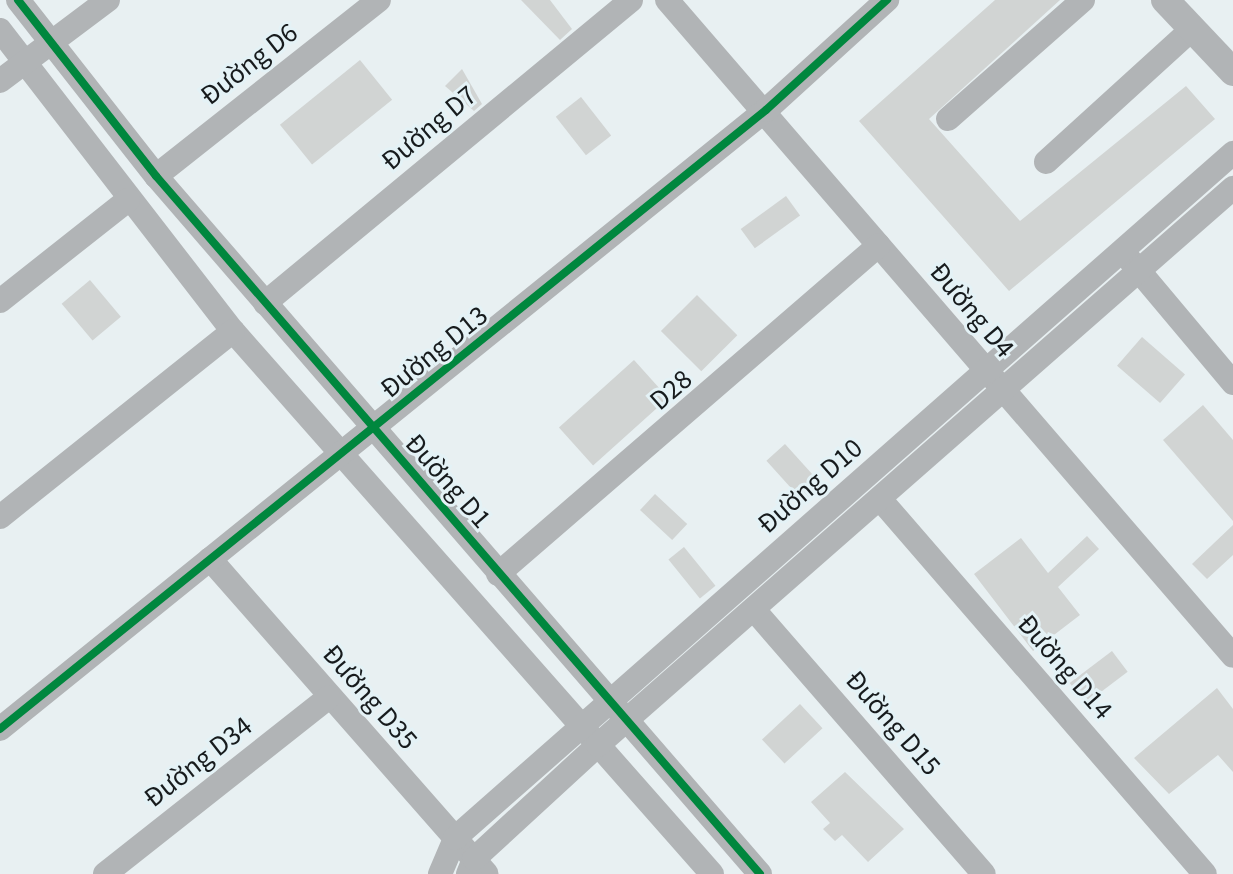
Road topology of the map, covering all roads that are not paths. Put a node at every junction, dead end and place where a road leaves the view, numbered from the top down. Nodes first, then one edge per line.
1 (18, 0) edge
2 (108, 0) edge
3 (379, 0) edge
4 (631, 0) edge
5 (667, 0) edge
6 (887, 0) edge
7 (1083, 0) edge
8 (1165, 0) edge
9 (1192, 29) junction
10 (0, 30) edge
11 (53, 43) junction
12 (23, 62) junction
13 (1233, 72) edge
14 (0, 81) edge
15 (766, 110) junction
16 (948, 119) dead end
17 (1233, 153) edge
18 (1046, 162) dead end
19 (156, 176) junction
20 (1233, 188) edge
21 (128, 200) junction
22 (879, 245) junction
23 (1122, 251) junction
24 (1139, 270) junction
25 (0, 301) edge
26 (265, 303) junction
27 (233, 331) junction
28 (993, 382) junction
29 (1233, 383) edge
30 (374, 429) junction
31 (341, 453) junction
32 (880, 499) junction
33 (0, 517) edge
34 (210, 559) junction
35 (498, 574) junction
36 (756, 612) junction
37 (1233, 656) edge
38 (329, 697) junction
39 (608, 701) junction
40 (626, 721) junction
41 (581, 726) junction
42 (0, 729) edge
43 (598, 745) junction
44 (455, 838) junction
45 (476, 869) edge
46 (105, 874) edge
47 (440, 874) edge
48 (712, 874) edge
49 (760, 874) edge
50 (984, 874) edge
51 (1205, 874) edge

1 - 11 street, Đường D1
2 - 11 street
3 - 19 street, Đường D6
4 - 26 street, Đường D7
5 - 15 street, Đường D4
6 - 15 street, Đường D13
7 - 16 street
8 - 9 street
9 - 13 street
9 - 18 street
10 - 12 street
11 - 12 street
11 - 19 street, Đường D1
12 - 14 street
12 - 21 street
15 - 22 street, Đường D4
15 - 30 street, Đường D13
17 - 23 street, Đường D10
19 - 26 street, Đường D1
20 - 24 street, Đường D10
21 - 25 street
21 - 27 street
22 - 28 street, Đường D4
22 - 35 street, D28
23 - 24 street
23 - 28 street, Đường D10
24 - 28 street, Đường D10
24 - 29 street
26 - 30 street, Đường D1
27 - 31 street
27 - 33 street
28 - 32 street, Đường D10
28 - 37 street, Đường D4
28 - 39 street, Đường D10
30 - 31 street, Đường D13
30 - 35 street, Đường D1
31 - 34 street, Đường D13
31 - 41 street
32 - 36 street, Đường D10
32 - 51 street, Đường D14
34 - 38 street, Đường D35
34 - 42 street, Đường D13
35 - 39 street, Đường D1
36 - 40 street, Đường D10
36 - 50 street, Đường D15
38 - 44 street, Đường D35
38 - 46 street, Đường D34
39 - 40 street, Đường D1
39 - 41 street, Đường D10
40 - 43 street, Đường D10
40 - 49 street, Đường D1
41 - 43 street
41 - 44 street, Đường D10
43 - 45 street, Đường D10
43 - 48 street
44 - 45 street, Đường D35
44 - 47 street, Đường D10

